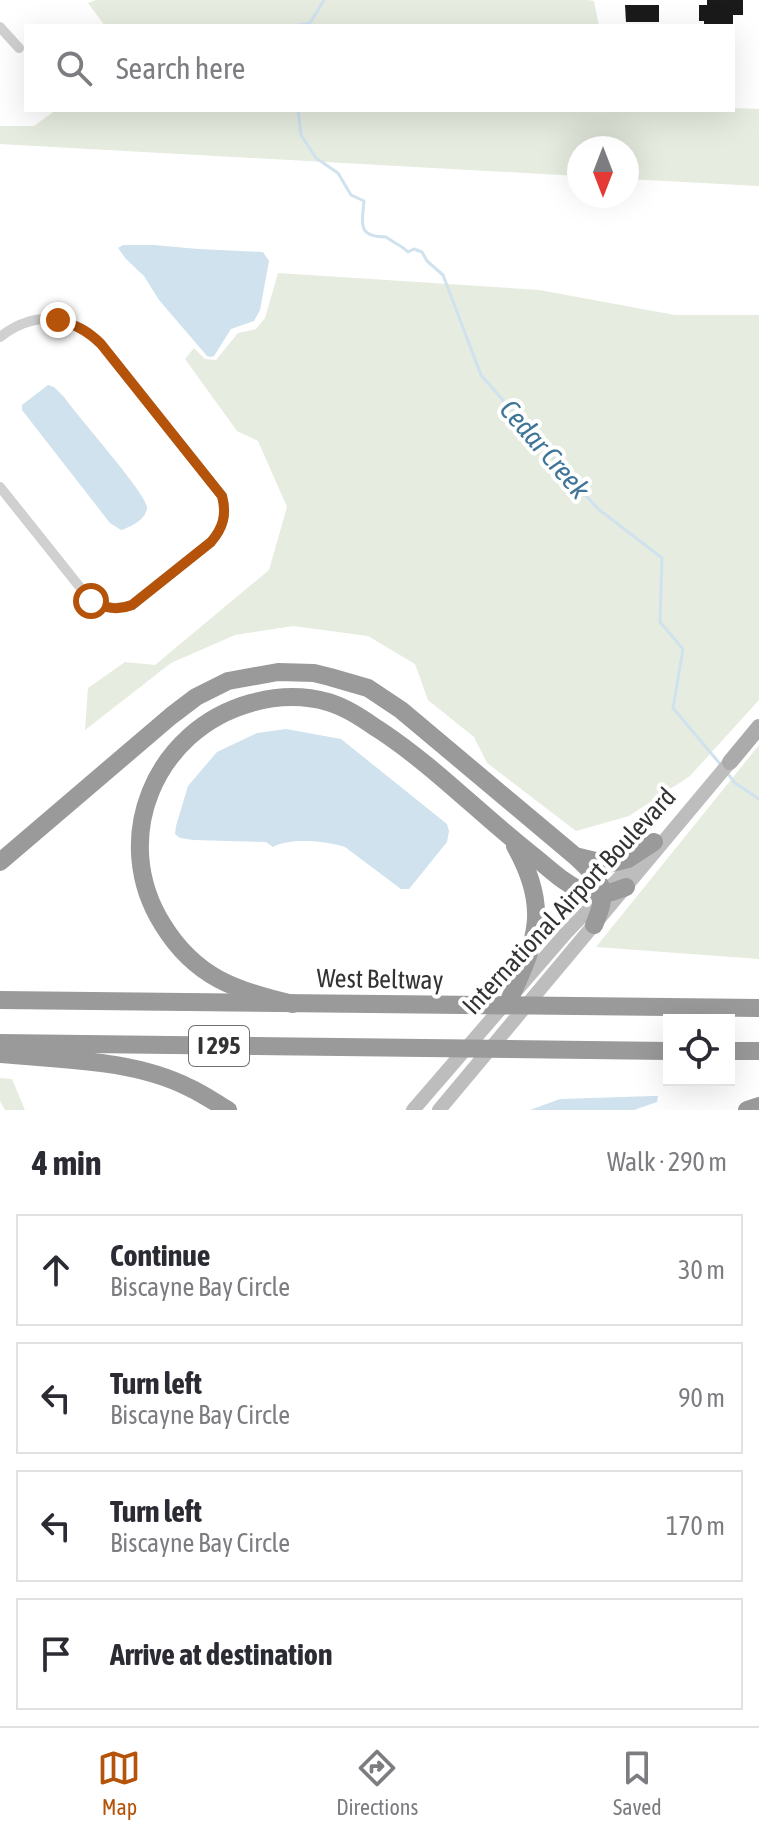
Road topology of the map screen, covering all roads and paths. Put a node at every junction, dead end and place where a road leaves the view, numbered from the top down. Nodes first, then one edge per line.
1 (0, 27) edge
2 (19, 48) dead end
3 (0, 337) edge
4 (0, 487) edge
5 (759, 727) edge
6 (730, 762) joint
7 (708, 789) junction
8 (510, 837) junction
9 (654, 842) junction
10 (575, 856) junction
11 (0, 862) edge
12 (626, 887) junction
13 (603, 895) junction
14 (594, 925) junction
15 (510, 998) junction
16 (0, 1000) edge
17 (293, 1004) junction
18 (759, 1008) edge
19 (0, 1043) edge
20 (663, 1051) edge
21 (735, 1051) edge
22 (759, 1051) edge
23 (0, 1054) edge
24 (759, 1106) edge
25 (228, 1110) edge
26 (413, 1110) edge
27 (439, 1110) edge
28 (747, 1110) edge

1 - 2 street
3 - 4 street
5 - 6 main road
6 - 7 main road
7 - 9 main road, International Airport Boulevard
7 - 12 main road, International Airport Boulevard
8 - 13 highway
8 - 15 highway
8 - 17 highway
9 - 10 highway
9 - 13 main road, International Airport Boulevard
10 - 11 highway
10 - 13 highway
12 - 13 highway
12 - 14 main road, International Airport Boulevard
13 - 14 highway
13 - 15 main road, International Airport Boulevard
14 - 27 main road, International Airport Boulevard
15 - 26 main road, International Airport Boulevard
16 - 17 highway, West Beltway / I 295
17 - 18 highway, West Beltway / I 295
19 - 20 highway, I 295
21 - 22 highway
23 - 25 highway
24 - 28 highway

